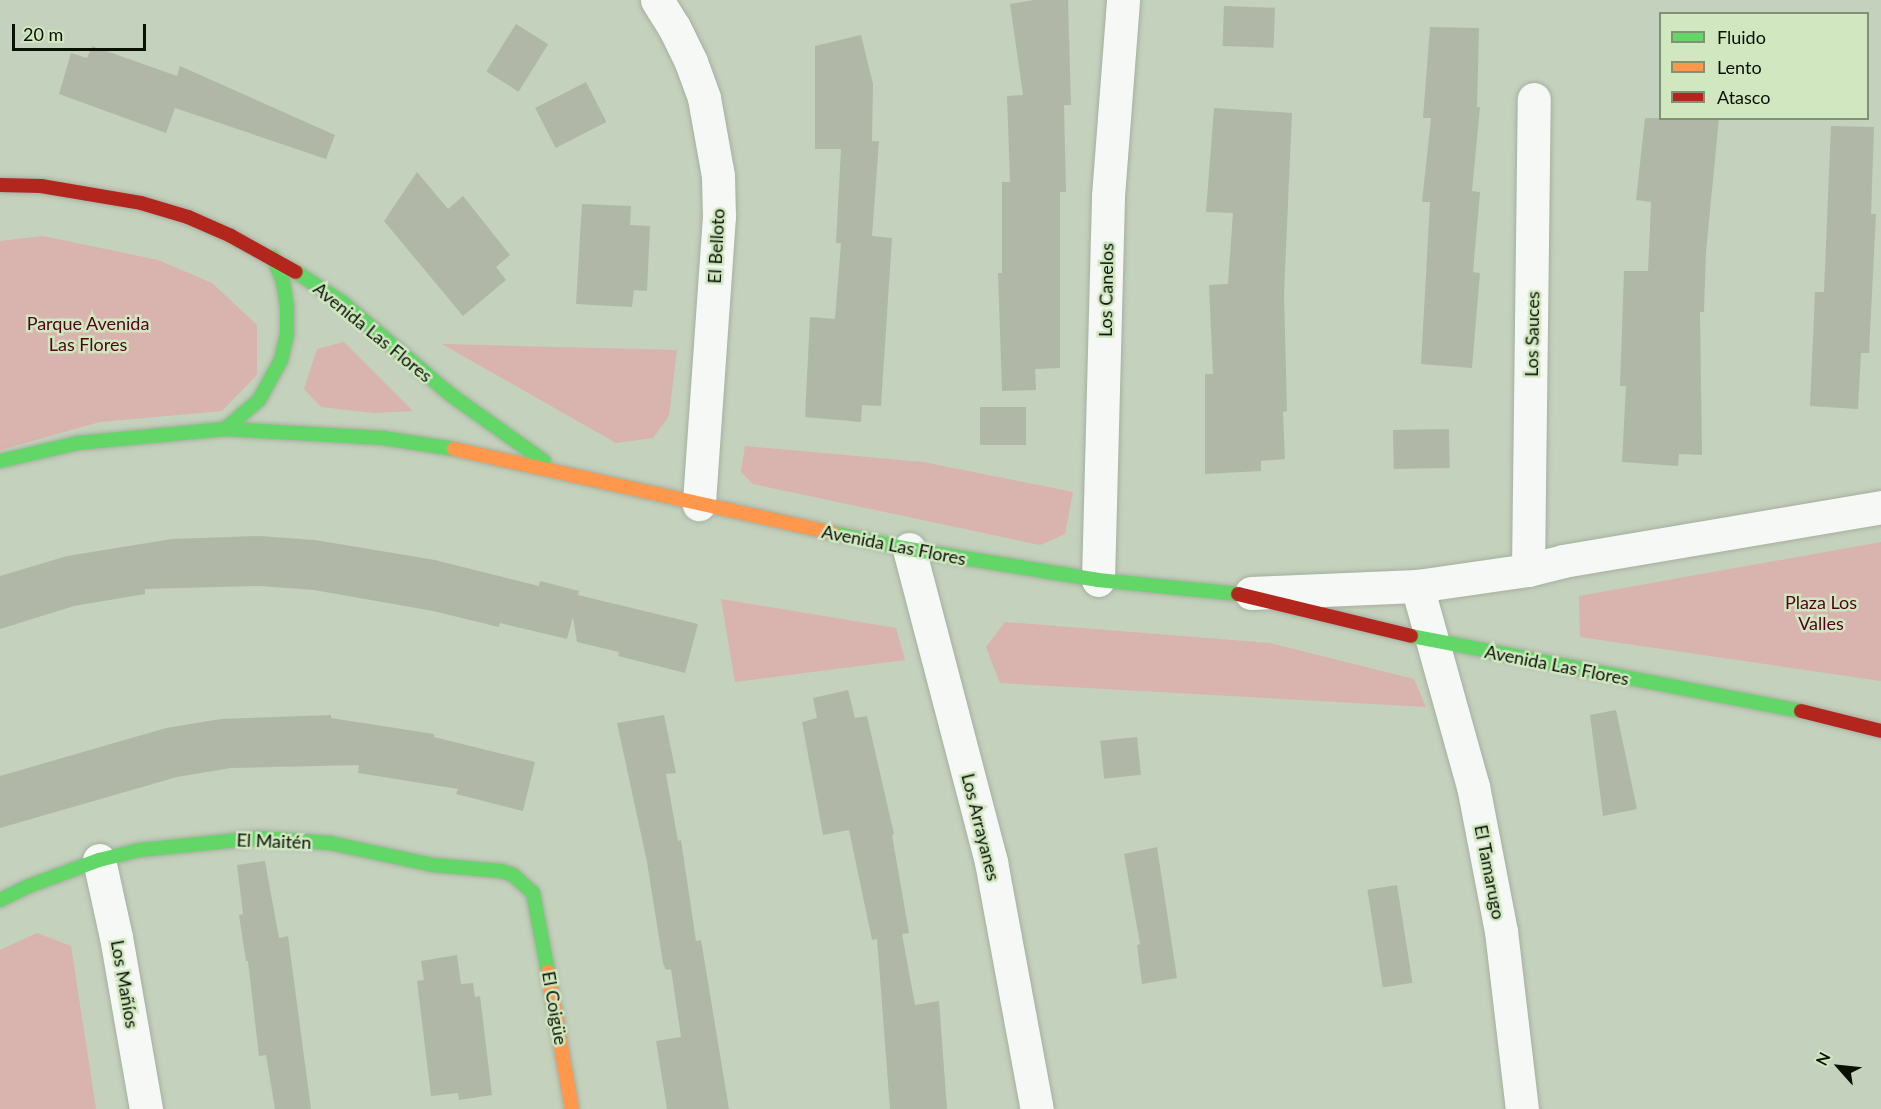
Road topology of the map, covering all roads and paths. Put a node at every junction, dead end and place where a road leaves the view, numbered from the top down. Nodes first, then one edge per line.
1 (657, 0) edge
2 (1123, 0) edge
3 (1534, 99) dead end
4 (0, 185) edge
5 (273, 257) junction
6 (225, 429) junction
7 (0, 460) edge
8 (558, 470) junction
9 (699, 504) junction
10 (1881, 507) edge
11 (909, 549) junction
12 (1528, 570) junction
13 (1098, 580) junction
14 (1417, 586) junction
15 (1234, 593) junction
16 (1432, 641) junction
17 (1881, 731) edge
18 (99, 860) junction
19 (0, 900) edge
20 (537, 908) joint
21 (146, 1109) edge
22 (572, 1109) edge
23 (1037, 1109) edge
24 (1522, 1109) edge

1 - 9 street, El Belloto
2 - 13 street, Los Canelos
3 - 12 street, Los Sauces
4 - 5 street, Avenida Las Flores
5 - 6 street
5 - 8 street, Avenida Las Flores
6 - 7 street, Avenida Las Flores
6 - 8 street, Avenida Las Flores
8 - 9 street, Avenida Las Flores
9 - 11 street, Avenida Las Flores
10 - 12 street, Avenida Las Flores
11 - 13 street, Avenida Las Flores
11 - 23 street, Los Arrayanes
12 - 14 street, Avenida Las Flores
13 - 15 street, Avenida Las Flores
14 - 15 street, Avenida Las Flores
14 - 16 street, El Tamarugo
15 - 16 street, Avenida Las Flores
16 - 17 street, Avenida Las Flores
16 - 24 street, El Tamarugo
18 - 19 street, El Maitén
18 - 20 street, El Maitén
18 - 21 street, Los Mañíos
20 - 22 street, El Coigüe

